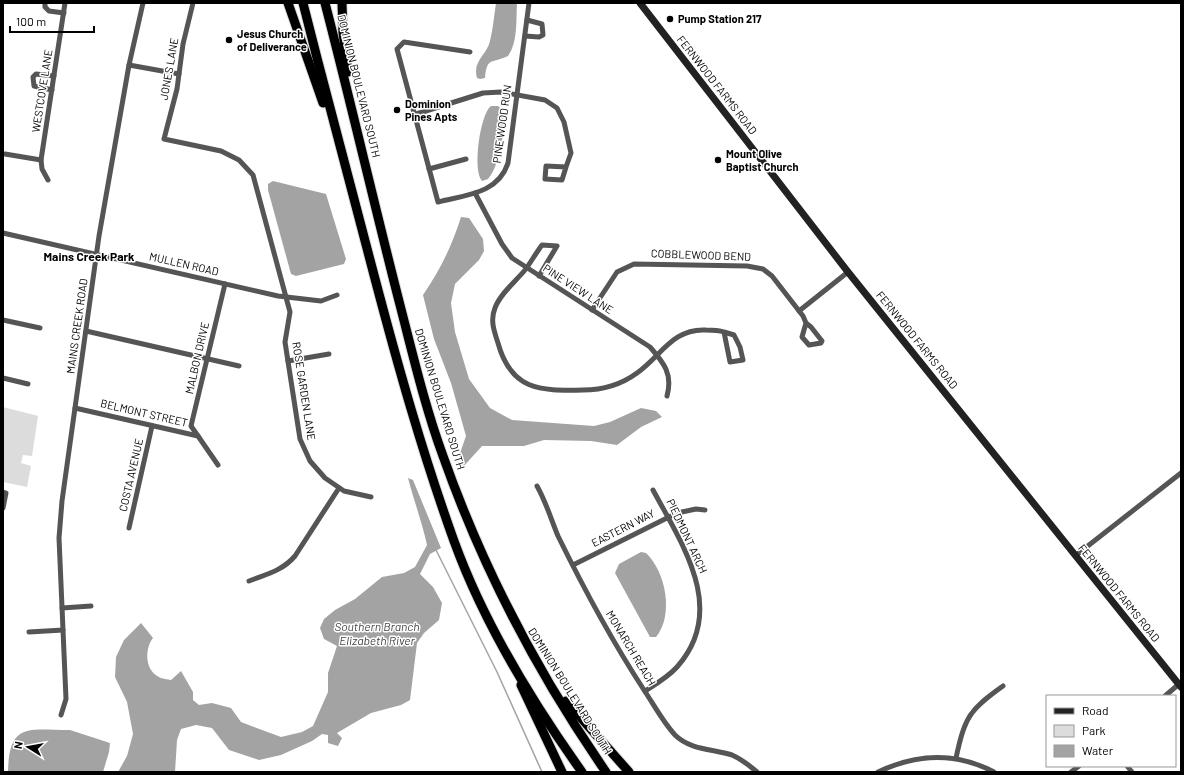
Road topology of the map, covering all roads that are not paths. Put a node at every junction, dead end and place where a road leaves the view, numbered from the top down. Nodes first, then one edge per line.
1 (45, 3) edge
2 (65, 3) edge
3 (143, 3) edge
4 (193, 3) edge
5 (288, 3) edge
6 (303, 3) edge
7 (325, 3) edge
8 (342, 3) edge
9 (529, 3) edge
10 (640, 3) edge
11 (64, 13) junction
12 (527, 20) junction
13 (525, 36) junction
14 (470, 52) dead end
15 (129, 65) junction
16 (179, 74) junction
17 (54, 76) junction
18 (52, 90) junction
19 (517, 95) junction
20 (414, 115) junction
21 (355, 117) junction
22 (164, 139) joint
23 (5, 154) dead end
24 (41, 160) junction
25 (466, 160) dead end
26 (566, 167) junction
27 (428, 169) junction
28 (346, 175) junction
29 (48, 180) dead end
30 (475, 193) junction
31 (3, 232) edge
32 (97, 254) junction
33 (526, 268) junction
34 (848, 272) junction
35 (539, 276) junction
36 (225, 284) junction
37 (337, 294) dead end
38 (287, 298) junction
39 (592, 310) junction
40 (799, 311) junction
41 (3, 320) edge
42 (806, 323) junction
43 (40, 328) dead end
44 (86, 331) junction
45 (724, 332) junction
46 (329, 354) dead end
47 (657, 356) junction
48 (207, 359) junction
49 (288, 361) junction
50 (239, 366) dead end
51 (3, 378) edge
52 (28, 384) dead end
53 (667, 396) dead end
54 (75, 408) junction
55 (152, 426) junction
56 (198, 436) junction
57 (218, 465) dead end
58 (1181, 473) edge
59 (537, 486) dead end
60 (339, 488) junction
61 (653, 490) dead end
62 (3, 492) edge
63 (371, 497) dead end
64 (3, 508) edge
65 (705, 510) dead end
66 (667, 517) junction
67 (129, 528) dead end
68 (1075, 556) junction
69 (573, 565) junction
70 (249, 581) dead end
71 (90, 606) dead end
72 (62, 608) junction
73 (63, 630) junction
74 (28, 632) dead end
75 (508, 654) junction
76 (548, 680) junction
77 (1003, 686) dead end
78 (1180, 686) edge
79 (645, 691) junction
80 (1166, 695) edge
81 (61, 715) dead end
82 (956, 758) junction
83 (562, 772) edge
84 (582, 772) edge
85 (606, 772) edge
86 (629, 772) edge
87 (757, 772) edge
88 (878, 772) edge
89 (994, 772) edge

1 - 11 street
2 - 11 street, WESTCOVE LANE
3 - 15 street, MAINS CREEK ROAD
4 - 16 street, JONES LANE
5 - 28 highway
6 - 28 highway
7 - 21 highway, DOMINION BOULEVARD SOUTH
8 - 21 highway
9 - 12 street, PINE WOOD RUN
10 - 34 street, FERNWOOD FARMS ROAD
11 - 17 street, WESTCOVE LANE
12 - 13 street, PINE WOOD RUN
12 - 13 street
13 - 19 street, PINE WOOD RUN
14 - 20 street
15 - 16 street
15 - 32 street, MAINS CREEK ROAD
16 - 22 street, JONES LANE
17 - 18 street, WESTCOVE LANE
17 - 18 street
18 - 24 street, WESTCOVE LANE
19 - 20 street
19 - 26 street
19 - 30 street, PINE WOOD RUN
20 - 27 street
21 - 76 highway, DOMINION BOULEVARD SOUTH
22 - 38 street, ROSE GARDEN LANE
23 - 24 street
24 - 29 street, WESTCOVE LANE
25 - 27 street
26 - 26 street
27 - 30 street, PINE WOOD RUN
28 - 75 highway
30 - 33 street, PINE VIEW LANE
31 - 32 street, MULLEN ROAD
32 - 36 street, MULLEN ROAD
32 - 44 street, MAINS CREEK ROAD
33 - 35 street, PINE VIEW LANE
33 - 35 street
33 - 47 street
34 - 40 street
34 - 68 street, FERNWOOD FARMS ROAD
35 - 39 street, PINE VIEW LANE
36 - 38 street, MULLEN ROAD
36 - 48 street, MALBON DRIVE
37 - 38 street, MULLEN ROAD
38 - 49 street, ROSE GARDEN LANE
39 - 40 street, COBBLEWOOD BEND
39 - 47 street, PINE VIEW LANE
40 - 42 street, COBBLEWOOD BEND
41 - 43 street
42 - 42 street, COBBLEWOOD BEND
44 - 48 street
44 - 54 street, MAINS CREEK ROAD
45 - 45 street
45 - 47 street
46 - 49 street
47 - 53 street, PINE VIEW LANE
48 - 50 street
48 - 56 street, MALBON DRIVE
49 - 60 street, ROSE GARDEN LANE
51 - 52 street
54 - 55 street, BELMONT STREET
54 - 72 street, MAINS CREEK ROAD
55 - 56 street, BELMONT STREET
55 - 67 street, COSTA AVENUE
56 - 57 street, BELMONT STREET
58 - 68 street
59 - 69 street, MONARCH REACH
60 - 63 street, ROSE GARDEN LANE
60 - 70 street
61 - 66 street, PIEDMONT ARCH
62 - 64 street
65 - 66 street, EASTERN WAY
66 - 69 street, EASTERN WAY
66 - 79 street, PIEDMONT ARCH
68 - 78 street, FERNWOOD FARMS ROAD
69 - 79 street, MONARCH REACH
71 - 72 street
72 - 73 street, MAINS CREEK ROAD
73 - 74 street
73 - 81 street, MAINS CREEK ROAD
75 - 83 highway
75 - 84 highway
76 - 85 highway, DOMINION BOULEVARD SOUTH
76 - 86 highway
77 - 82 street
78 - 80 street
79 - 87 street, MONARCH REACH
82 - 88 street
82 - 89 street

